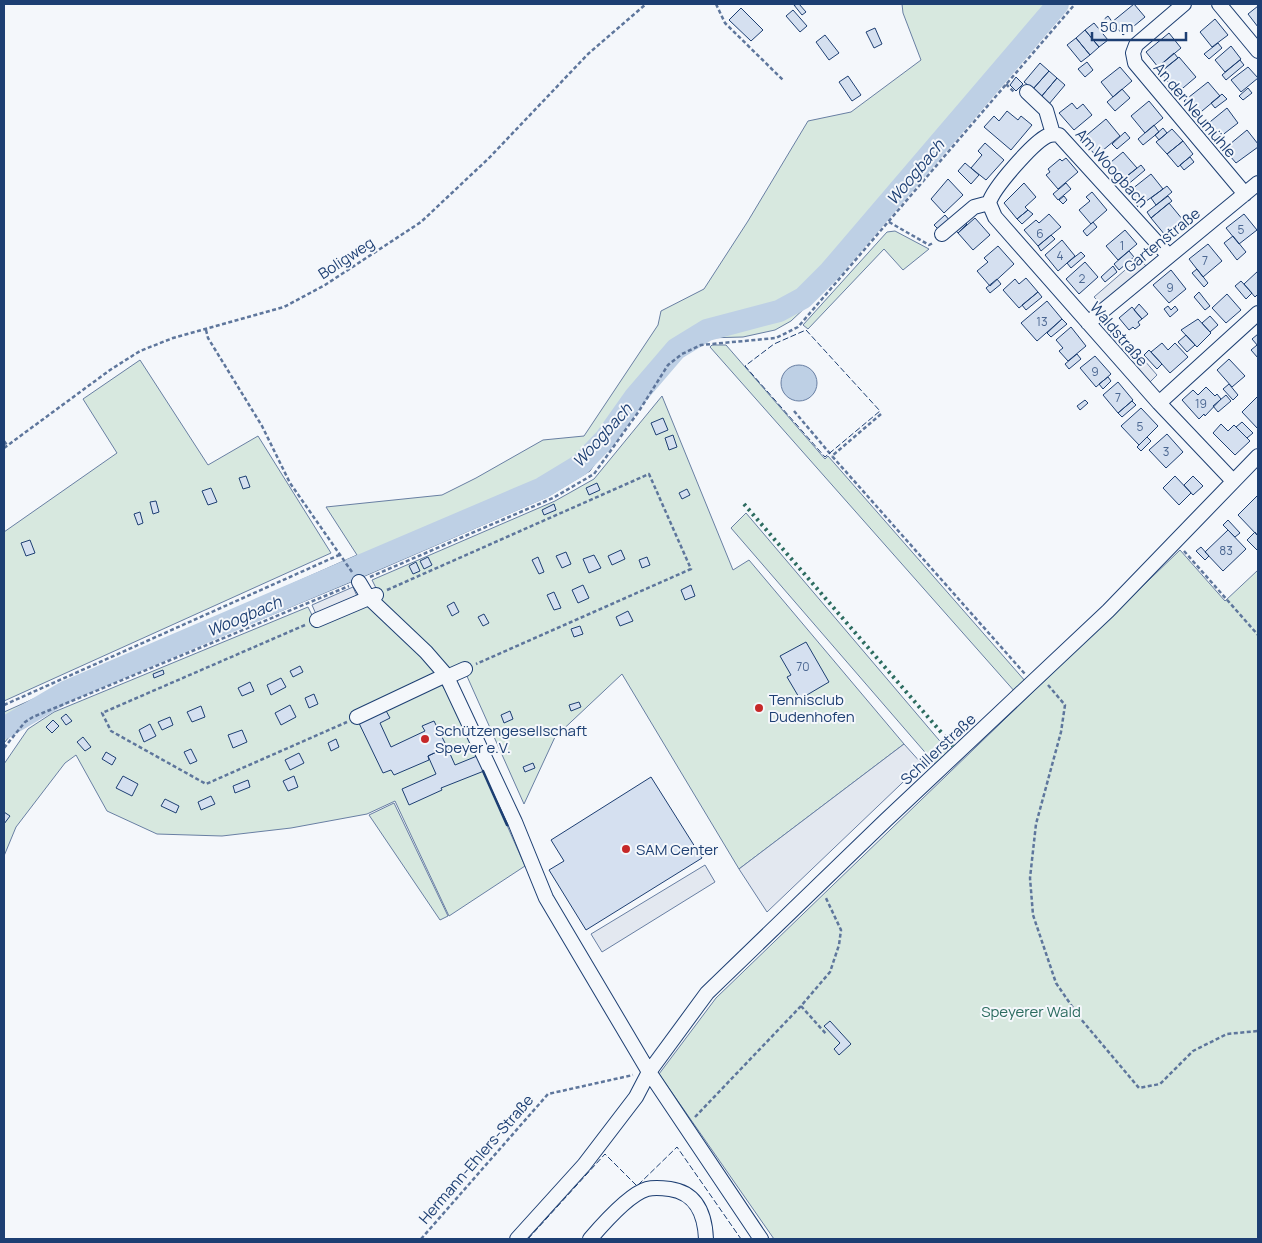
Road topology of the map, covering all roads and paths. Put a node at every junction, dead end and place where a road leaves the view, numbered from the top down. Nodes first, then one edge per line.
1 (646, 4) edge
2 (716, 4) edge
3 (1075, 4) edge
4 (1184, 4) edge
5 (1219, 4) edge
6 (1258, 51) edge
7 (784, 81) dead end
8 (1026, 92) dead end
9 (1053, 134) junction
10 (1258, 184) edge
11 (1245, 194) junction
12 (988, 203) junction
13 (889, 222) junction
14 (942, 234) joint
15 (1168, 255) junction
16 (1258, 313) edge
17 (1088, 323) junction
18 (206, 330) junction
19 (1159, 403) junction
20 (794, 412) dead end
21 (881, 414) dead end
22 (4, 441) edge
23 (7, 445) junction
24 (4, 448) edge
25 (832, 456) junction
26 (1258, 456) edge
27 (1233, 481) junction
28 (1176, 543) junction
29 (339, 555) junction
30 (345, 563) dead end
31 (359, 582) junction
32 (373, 596) junction
33 (317, 620) joint
34 (1258, 635) edge
35 (465, 669) joint
36 (447, 676) junction
37 (1037, 679) junction
38 (4, 705) edge
39 (357, 717) joint
40 (4, 748) edge
41 (819, 887) junction
42 (801, 1006) junction
43 (1258, 1031) edge
44 (827, 1035) dead end
45 (649, 1072) junction
46 (685, 1127) junction
47 (421, 1239) edge
48 (517, 1239) edge
49 (590, 1239) edge
50 (706, 1239) edge
51 (761, 1239) edge

1 - 18 path, Boligweg
2 - 7 path
3 - 13 path
4 - 11 street, An der Neumühle
5 - 6 street
8 - 9 street
9 - 12 street, Am Woogbach
9 - 15 street, Am Woogbach
10 - 11 street, Gartenstraße
11 - 15 street, Gartenstraße
12 - 14 street
12 - 17 street, Waldstraße
13 - 14 path
13 - 31 path
15 - 17 street, Gartenstraße
16 - 19 street
17 - 19 street, Waldstraße
18 - 23 path, Boligweg
18 - 29 path
19 - 27 street, Waldstraße
20 - 25 path
21 - 25 path
22 - 23 path
23 - 24 path, Boligweg
25 - 37 path
26 - 27 street, Schillerstraße
27 - 28 street, Schillerstraße
28 - 34 path
28 - 37 street, Schillerstraße
29 - 30 path
29 - 38 path
31 - 32 street
31 - 40 path
32 - 33 street
32 - 35 path
32 - 36 street
33 - 39 path
35 - 36 street
36 - 39 street
36 - 45 street
37 - 41 street, Schillerstraße
37 - 43 path
41 - 42 path
41 - 45 street, Schillerstraße
42 - 44 path
42 - 46 path
45 - 46 street
45 - 47 path, Hermann-Ehlers-Straße
45 - 48 street, Schillerstraße
46 - 51 street
49 - 50 street

